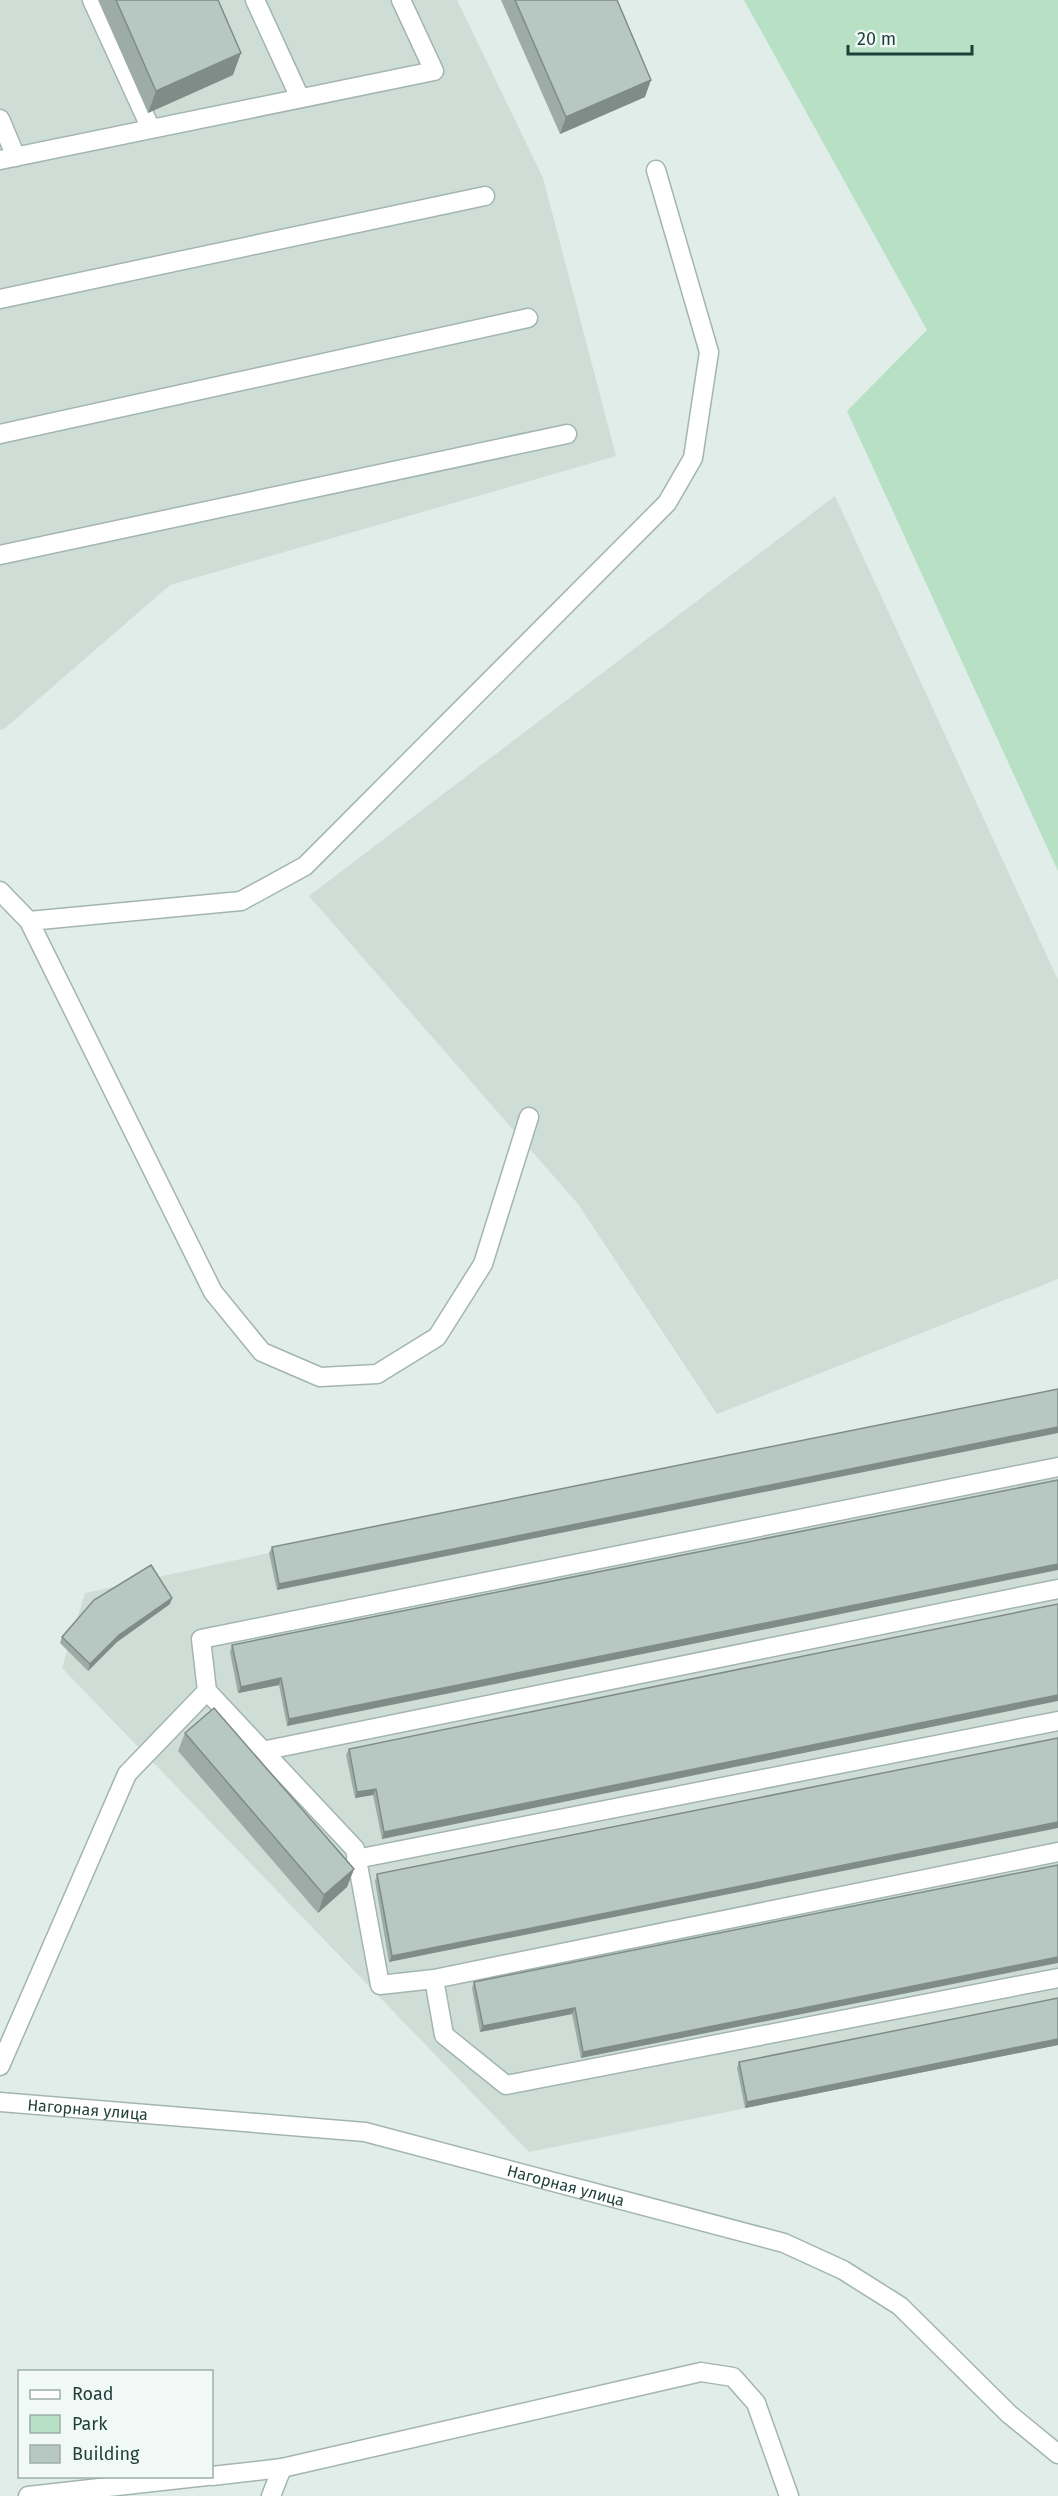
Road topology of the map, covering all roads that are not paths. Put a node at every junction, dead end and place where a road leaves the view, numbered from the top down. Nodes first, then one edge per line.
1 (93, 0) edge
2 (255, 0) edge
3 (401, 0) edge
4 (300, 98) junction
5 (0, 119) edge
6 (151, 129) junction
7 (8, 159) edge
8 (657, 170) dead end
9 (485, 196) dead end
10 (0, 300) edge
11 (528, 318) dead end
12 (0, 434) edge
13 (567, 434) dead end
14 (0, 555) edge
15 (0, 891) edge
16 (29, 921) junction
17 (529, 1117) dead end
18 (1058, 1467) edge
19 (1058, 1589) edge
20 (207, 1691) junction
21 (1058, 1721) edge
22 (262, 1751) junction
23 (1058, 1852) edge
24 (356, 1859) junction
25 (1058, 1978) edge
26 (434, 1979) junction
27 (0, 2066) edge
28 (0, 2102) edge
29 (1058, 2454) edge
30 (282, 2468) junction
31 (213, 2476) edge
32 (189, 2478) edge
33 (28, 2496) edge
34 (271, 2496) edge
35 (789, 2496) edge

1 - 6 street
2 - 4 street
3 - 4 street
4 - 6 street
5 - 7 street
6 - 7 street
8 - 16 street
9 - 10 street
11 - 12 street
13 - 14 street
15 - 16 street
16 - 17 street
18 - 20 street
19 - 22 street
20 - 22 street
20 - 27 street
21 - 24 street
22 - 24 street
23 - 26 street
24 - 26 street
25 - 26 street
28 - 29 street, Нагорная улица
30 - 31 street
30 - 34 street
30 - 35 street
32 - 33 street

